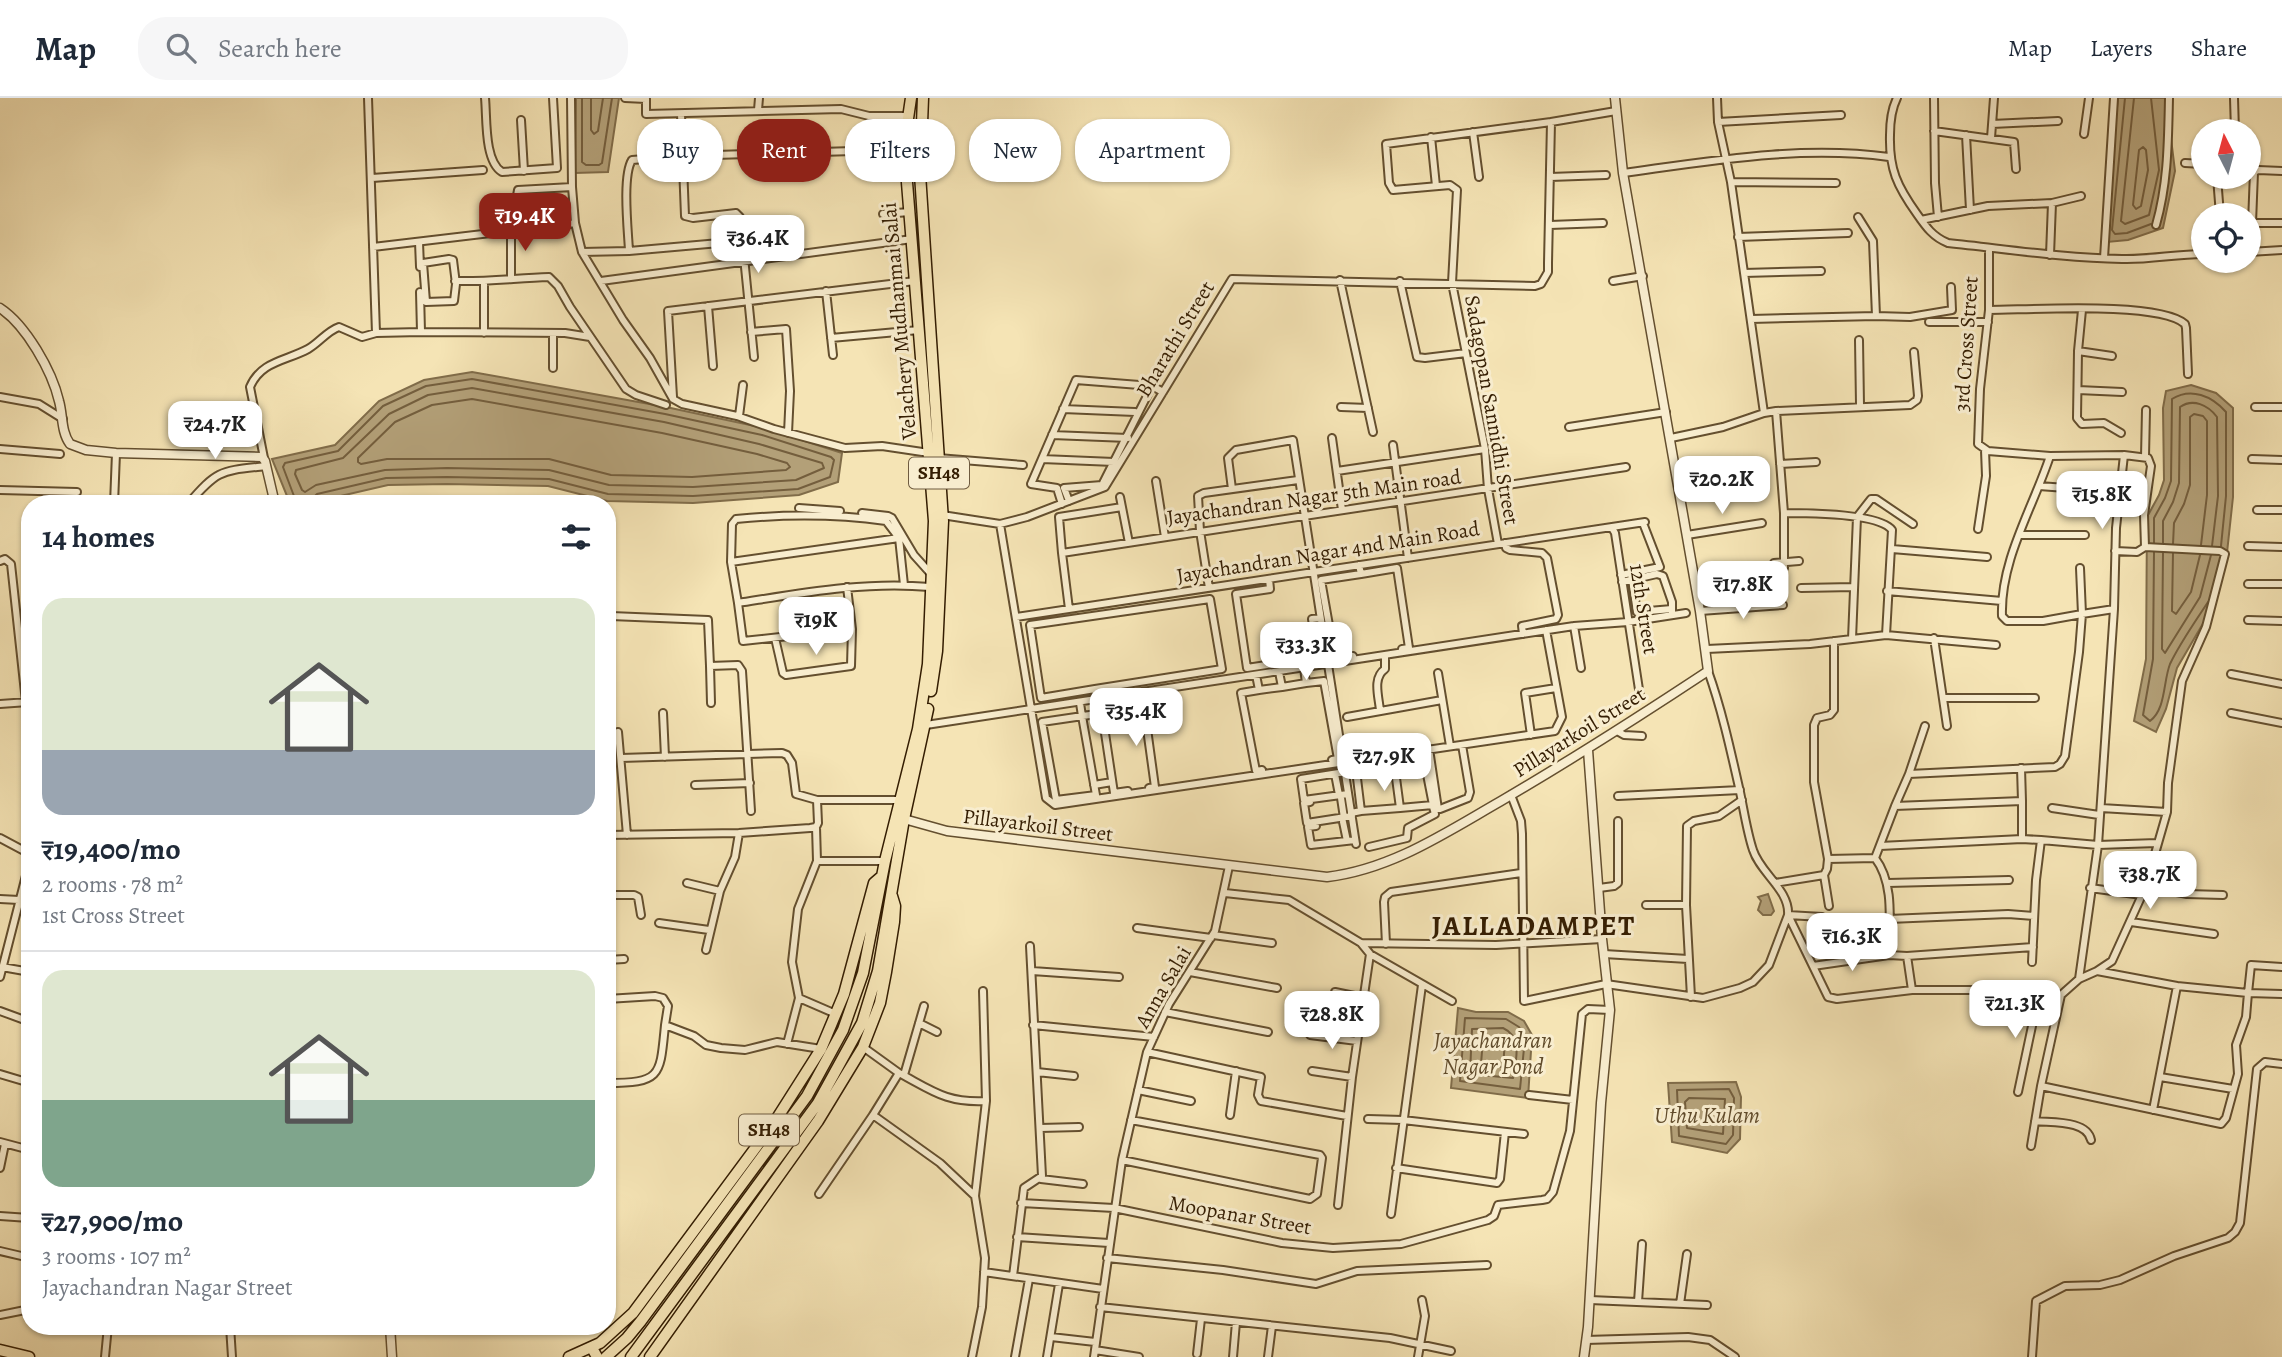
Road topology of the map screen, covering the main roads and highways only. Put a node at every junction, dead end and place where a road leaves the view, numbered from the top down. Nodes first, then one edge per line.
1 (911, 98) edge
2 (923, 98) edge
3 (933, 456) junction
4 (938, 515) junction
5 (931, 664) junction
6 (882, 876) junction
7 (891, 892) junction
8 (616, 1331) edge
9 (612, 1335) edge
10 (0, 1350) edge
11 (594, 1352) edge
12 (576, 1356) edge
13 (29, 1357) edge
14 (606, 1357) edge
15 (631, 1357) edge
16 (650, 1357) edge

1 - 3 main road, Velachery Mudhanmai Salai / SH48
2 - 3 main road, Velachery Mudhanmai Salai / SH48
3 - 4 main road, Velachery Mudhanmai Salai / SH48
4 - 5 main road, Velachery Mudhanmai Salai / SH48
4 - 5 main road, Velachery Mudhanmai Salai / SH48
5 - 6 main road, Velachery Mudhanmai Salai / SH48
5 - 7 main road, Velachery Mudhanmai Salai / SH48
6 - 8 main road, SH48
6 - 14 main road
7 - 15 main road
7 - 16 main road, SH48
9 - 11 main road, SH48
10 - 13 main road
11 - 12 main road, SH48

